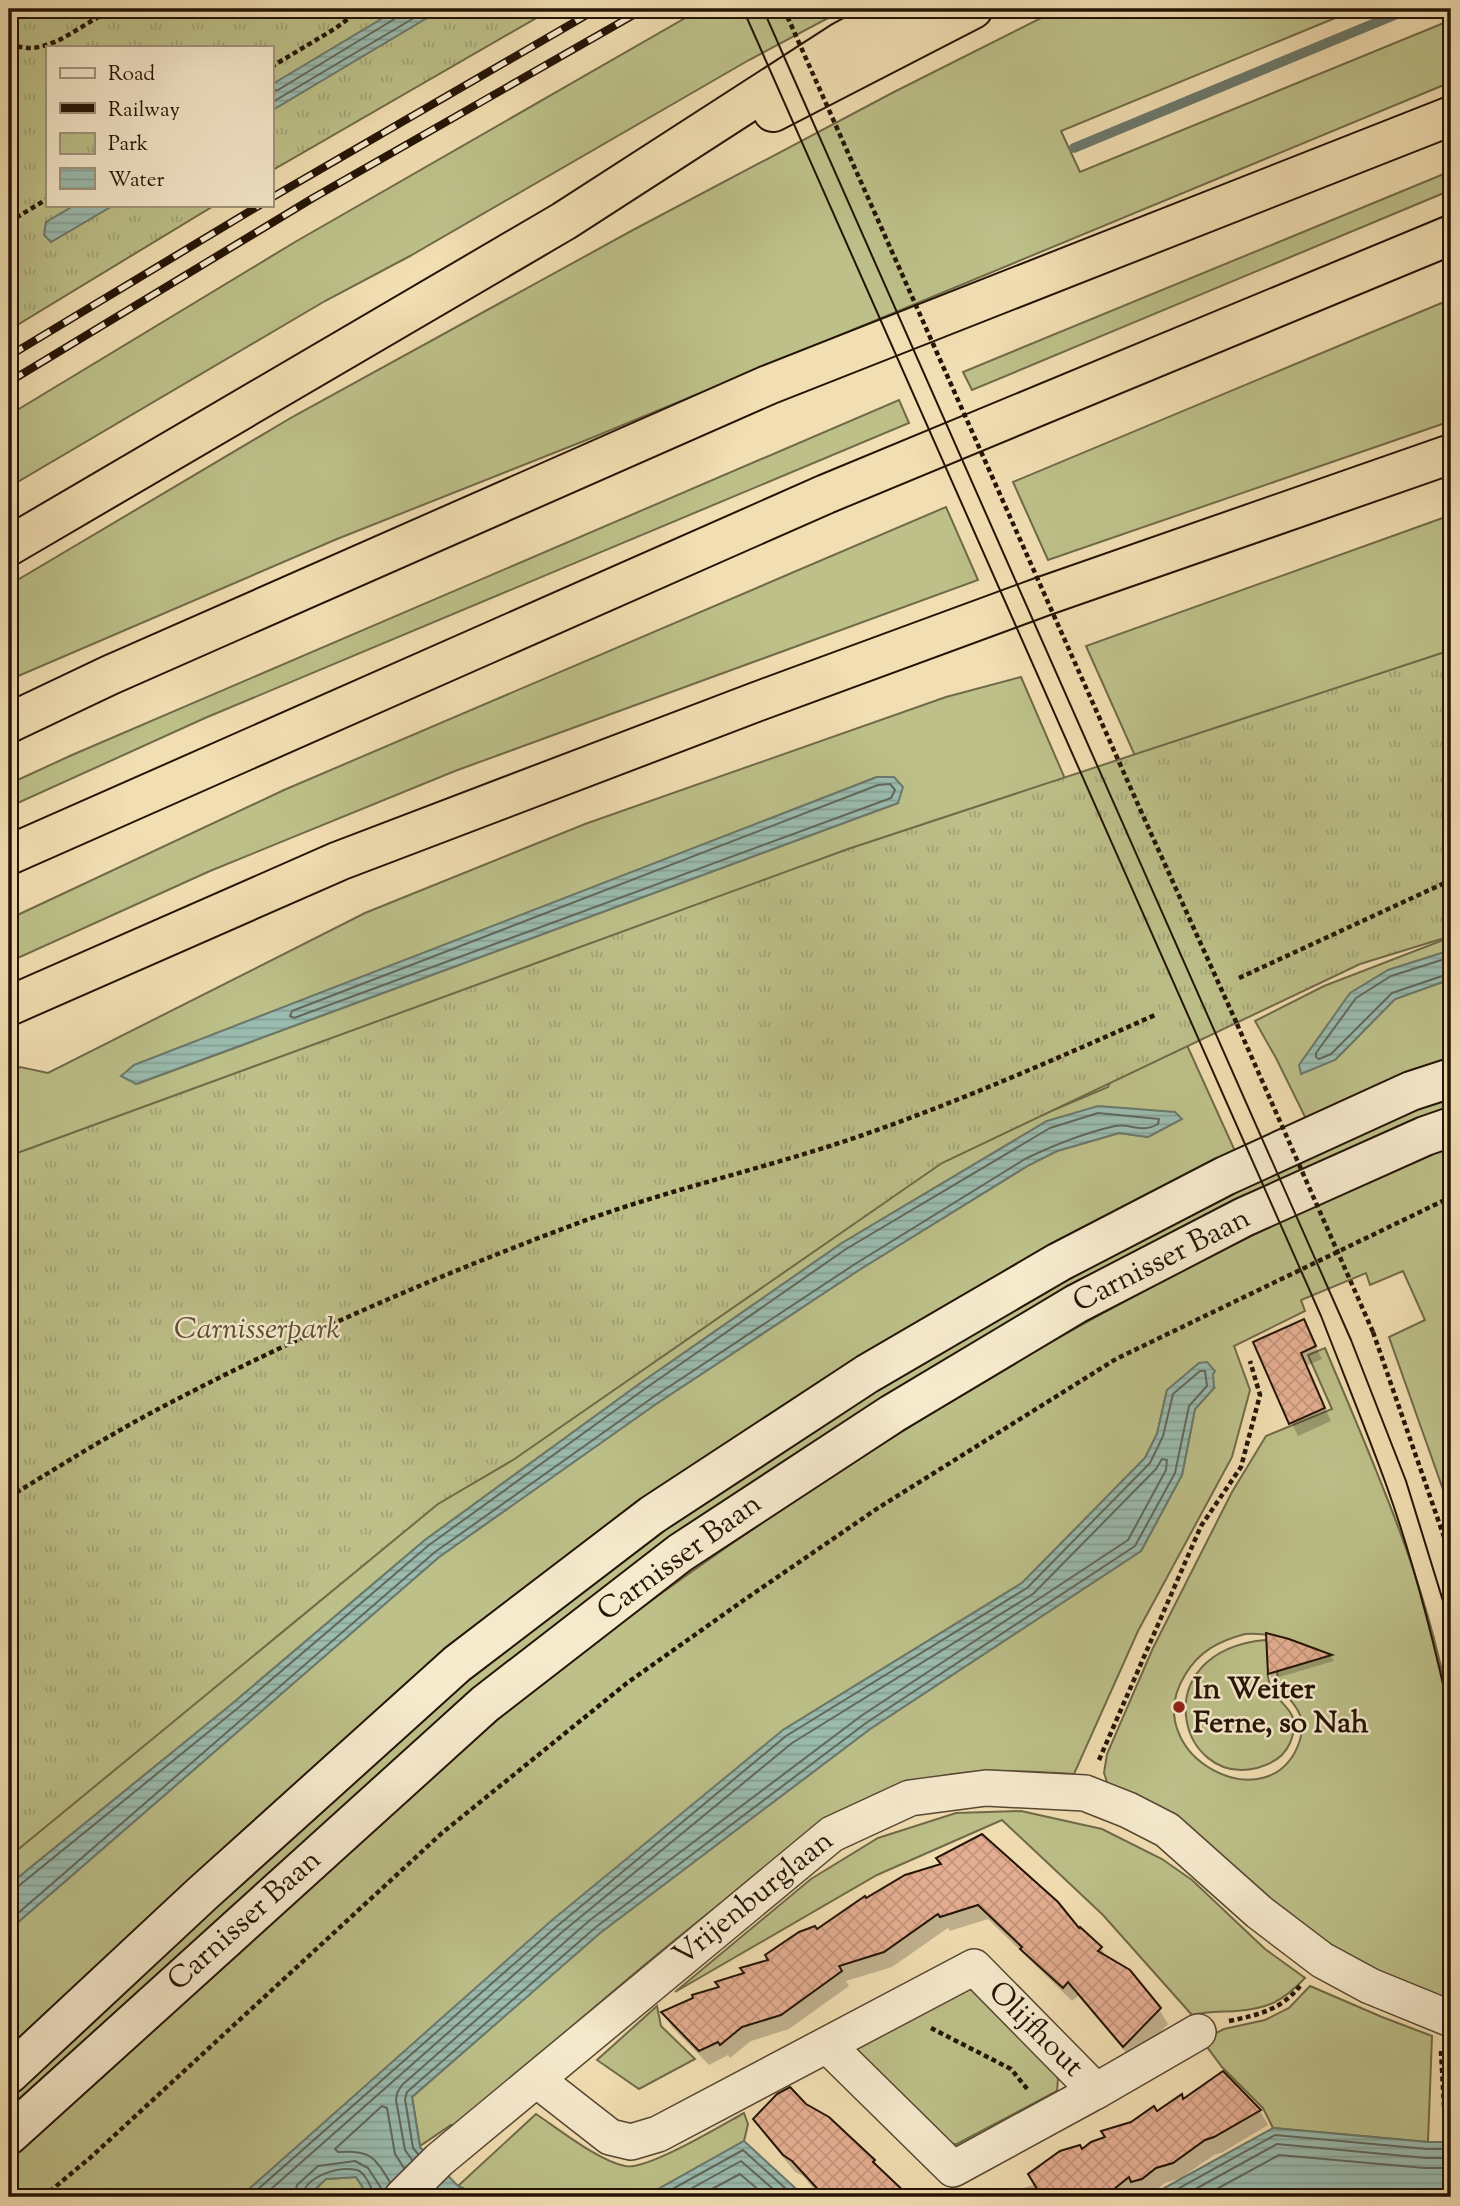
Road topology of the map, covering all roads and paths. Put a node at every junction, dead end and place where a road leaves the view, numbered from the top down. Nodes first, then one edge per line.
1 (116, 9) edge
2 (360, 9) edge
3 (784, 9) edge
4 (903, 9) edge
5 (973, 9) edge
6 (9, 45) edge
7 (273, 66) edge
8 (1451, 116) edge
9 (46, 200) edge
10 (564, 221) junction
11 (9, 222) edge
12 (1451, 235) edge
13 (1451, 454) edge
14 (9, 546) edge
15 (9, 723) edge
16 (9, 855) edge
17 (1451, 880) edge
18 (1239, 978) dead end
19 (9, 1006) edge
20 (1156, 1015) dead end
21 (1451, 1077) edge
22 (1451, 1127) edge
23 (1451, 1197) edge
24 (1250, 1362) dead end
25 (9, 1497) edge
26 (1451, 1557) edge
27 (1085, 1793) junction
28 (1322, 1960) junction
29 (906, 2003) junction
30 (1445, 2017) edge
31 (1198, 2032) joint
32 (827, 2045) junction
33 (9, 2074) edge
34 (537, 2080) junction
35 (1096, 2091) junction
36 (1047, 2117) junction
37 (9, 2135) edge
38 (43, 2197) edge
39 (402, 2197) edge
40 (1448, 2197) edge

1 - 6 path
2 - 7 path
3 - 26 path, bridge
4 - 10 highway
5 - 10 highway
8 - 15 highway
9 - 11 path
10 - 14 highway
12 - 16 highway
13 - 19 highway
17 - 18 path
20 - 25 path
21 - 33 main road, Carnisser Baan
22 - 37 main road, Carnisser Baan
23 - 38 path
24 - 27 path
27 - 28 street, Vrijenburglaan
27 - 34 street, Vrijenburglaan
28 - 30 street, Vrijenburglaan
28 - 31 path
29 - 32 street, Olijfhout
29 - 35 street, Olijfhout
29 - 36 path
30 - 40 path
31 - 35 street, Olijfhout
32 - 34 street, Olijfhout
32 - 36 street, Olijfhout
34 - 39 street, Vrijenburglaan
35 - 36 street, Olijfhout

